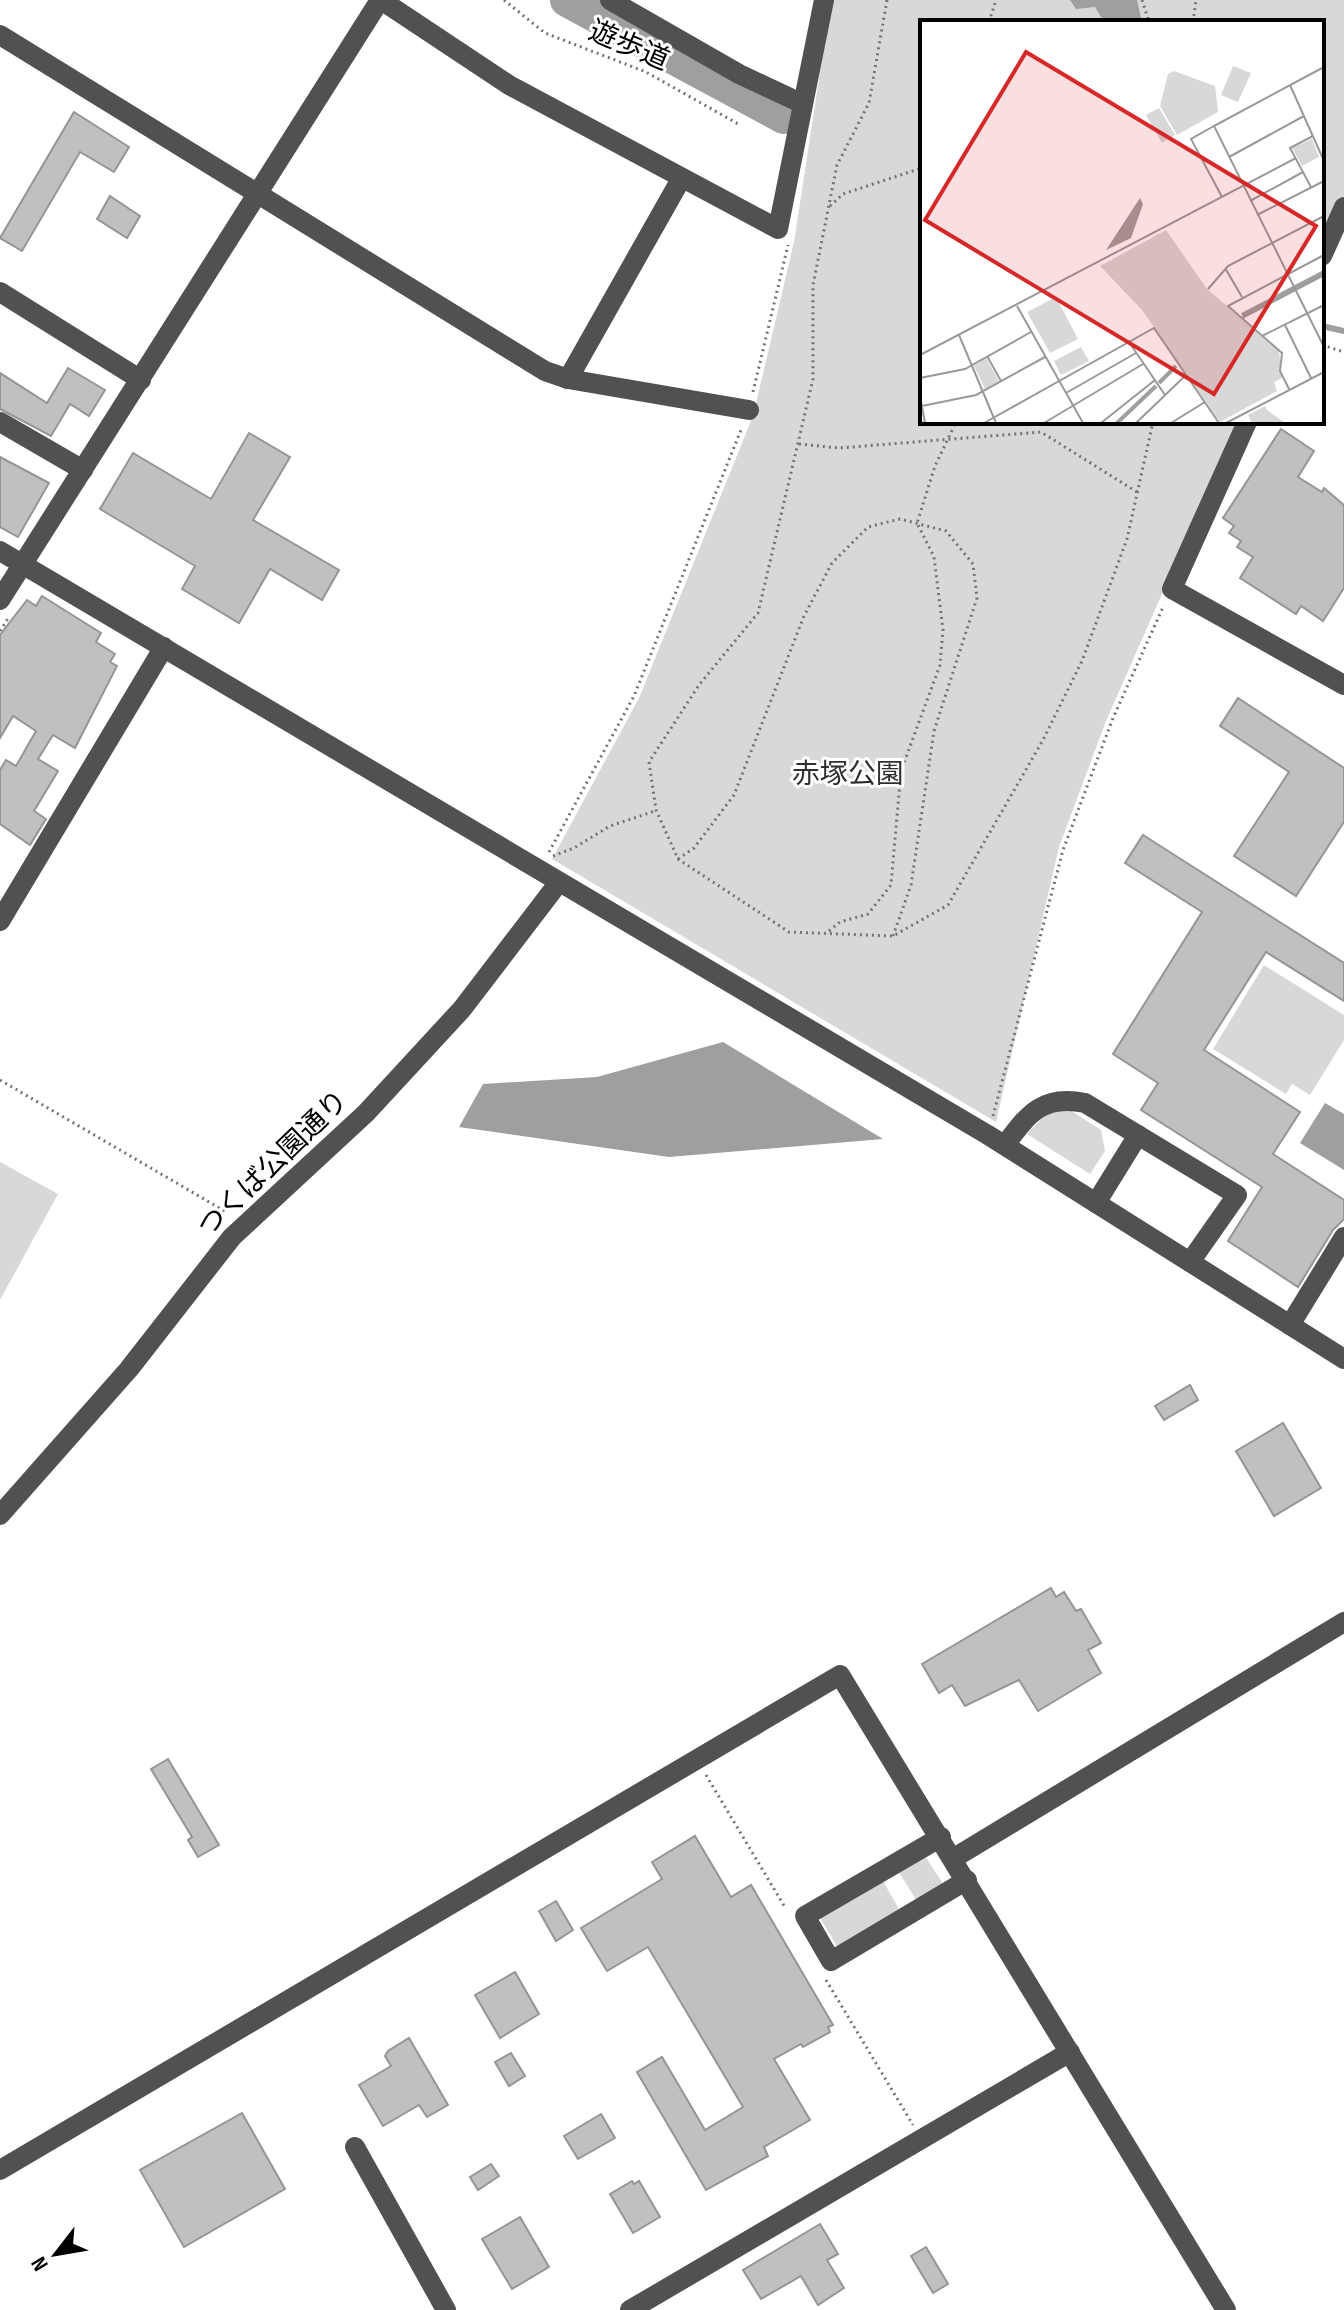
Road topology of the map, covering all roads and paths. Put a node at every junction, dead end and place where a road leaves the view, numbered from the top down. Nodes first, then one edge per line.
1 (381, 0) edge
2 (504, 0) edge
3 (610, 0) edge
4 (824, 0) edge
5 (887, 0) edge
6 (996, 0) edge
7 (1142, 0) edge
8 (1196, 0) edge
9 (990, 20) edge
10 (1148, 20) edge
11 (1193, 20) edge
12 (0, 35) edge
13 (803, 104) junction
14 (740, 125) dead end
15 (920, 169) edge
16 (681, 179) junction
17 (255, 193) junction
18 (1344, 207) edge
19 (828, 208) junction
20 (1339, 233) edge
21 (788, 245) dead end
22 (1324, 253) edge
23 (0, 292) edge
24 (1324, 346) edge
25 (1344, 352) edge
26 (568, 379) junction
27 (141, 380) junction
28 (749, 410) junction
29 (0, 422) edge
30 (955, 424) edge
31 (1153, 424) edge
32 (1246, 424) edge
33 (950, 439) junction
34 (799, 444) junction
35 (83, 470) junction
36 (1137, 492) junction
37 (917, 523) junction
38 (0, 551) edge
39 (22, 564) junction
40 (1172, 589) junction
41 (0, 600) edge
42 (164, 647) junction
43 (1344, 685) edge
44 (656, 810) junction
45 (678, 859) junction
46 (553, 890) dead end
47 (0, 921) edge
48 (826, 933) junction
49 (893, 936) junction
50 (0, 1080) edge
51 (991, 1124) dead end
52 (1138, 1135) junction
53 (1005, 1145) junction
54 (1096, 1203) junction
55 (232, 1237) junction
56 (1344, 1237) edge
57 (1190, 1262) junction
58 (1290, 1325) junction
59 (1344, 1359) edge
60 (0, 1515) edge
61 (1344, 1622) edge
62 (697, 1759) junction
63 (941, 1837) junction
64 (954, 1858) junction
65 (967, 1880) junction
66 (790, 1916) dead end
67 (820, 1970) dead end
68 (1070, 2052) junction
69 (921, 2139) junction
70 (355, 2147) dead end
71 (0, 2170) edge
72 (446, 2310) edge
73 (630, 2310) edge
74 (1226, 2310) edge

1 - 16 street
1 - 17 street
2 - 14 path, 遊歩道
3 - 13 street
4 - 13 street
5 - 19 path
6 - 9 path
7 - 10 path
8 - 11 path
12 - 17 street
13 - 16 street
15 - 19 path
16 - 26 street
17 - 26 street
17 - 27 street
18 - 20 street
19 - 34 path
20 - 22 street
21 - 28 path
23 - 27 street
24 - 25 path
26 - 28 street
27 - 35 street
28 - 44 path
29 - 35 street
30 - 33 path
31 - 36 path
32 - 40 street
33 - 34 path
33 - 36 path
33 - 37 path
34 - 44 path
35 - 39 street
36 - 49 path
37 - 45 path
37 - 48 path
37 - 49 path
38 - 39 street
39 - 41 street
39 - 42 street
40 - 43 street
40 - 51 path
42 - 47 street
42 - 53 street
44 - 45 path
45 - 48 path
46 - 55 street, つくば公園通り
48 - 49 path
50 - 55 path
52 - 53 street
52 - 54 street
52 - 57 street
53 - 54 street
54 - 57 street
55 - 60 street, つくば公園通り
56 - 58 street
57 - 58 street
58 - 59 street
61 - 64 street
62 - 63 street
62 - 66 path
62 - 71 street
63 - 64 street
63 - 65 street
64 - 65 street
65 - 68 street
67 - 69 path
68 - 69 street
68 - 74 street
69 - 73 street
70 - 72 street

